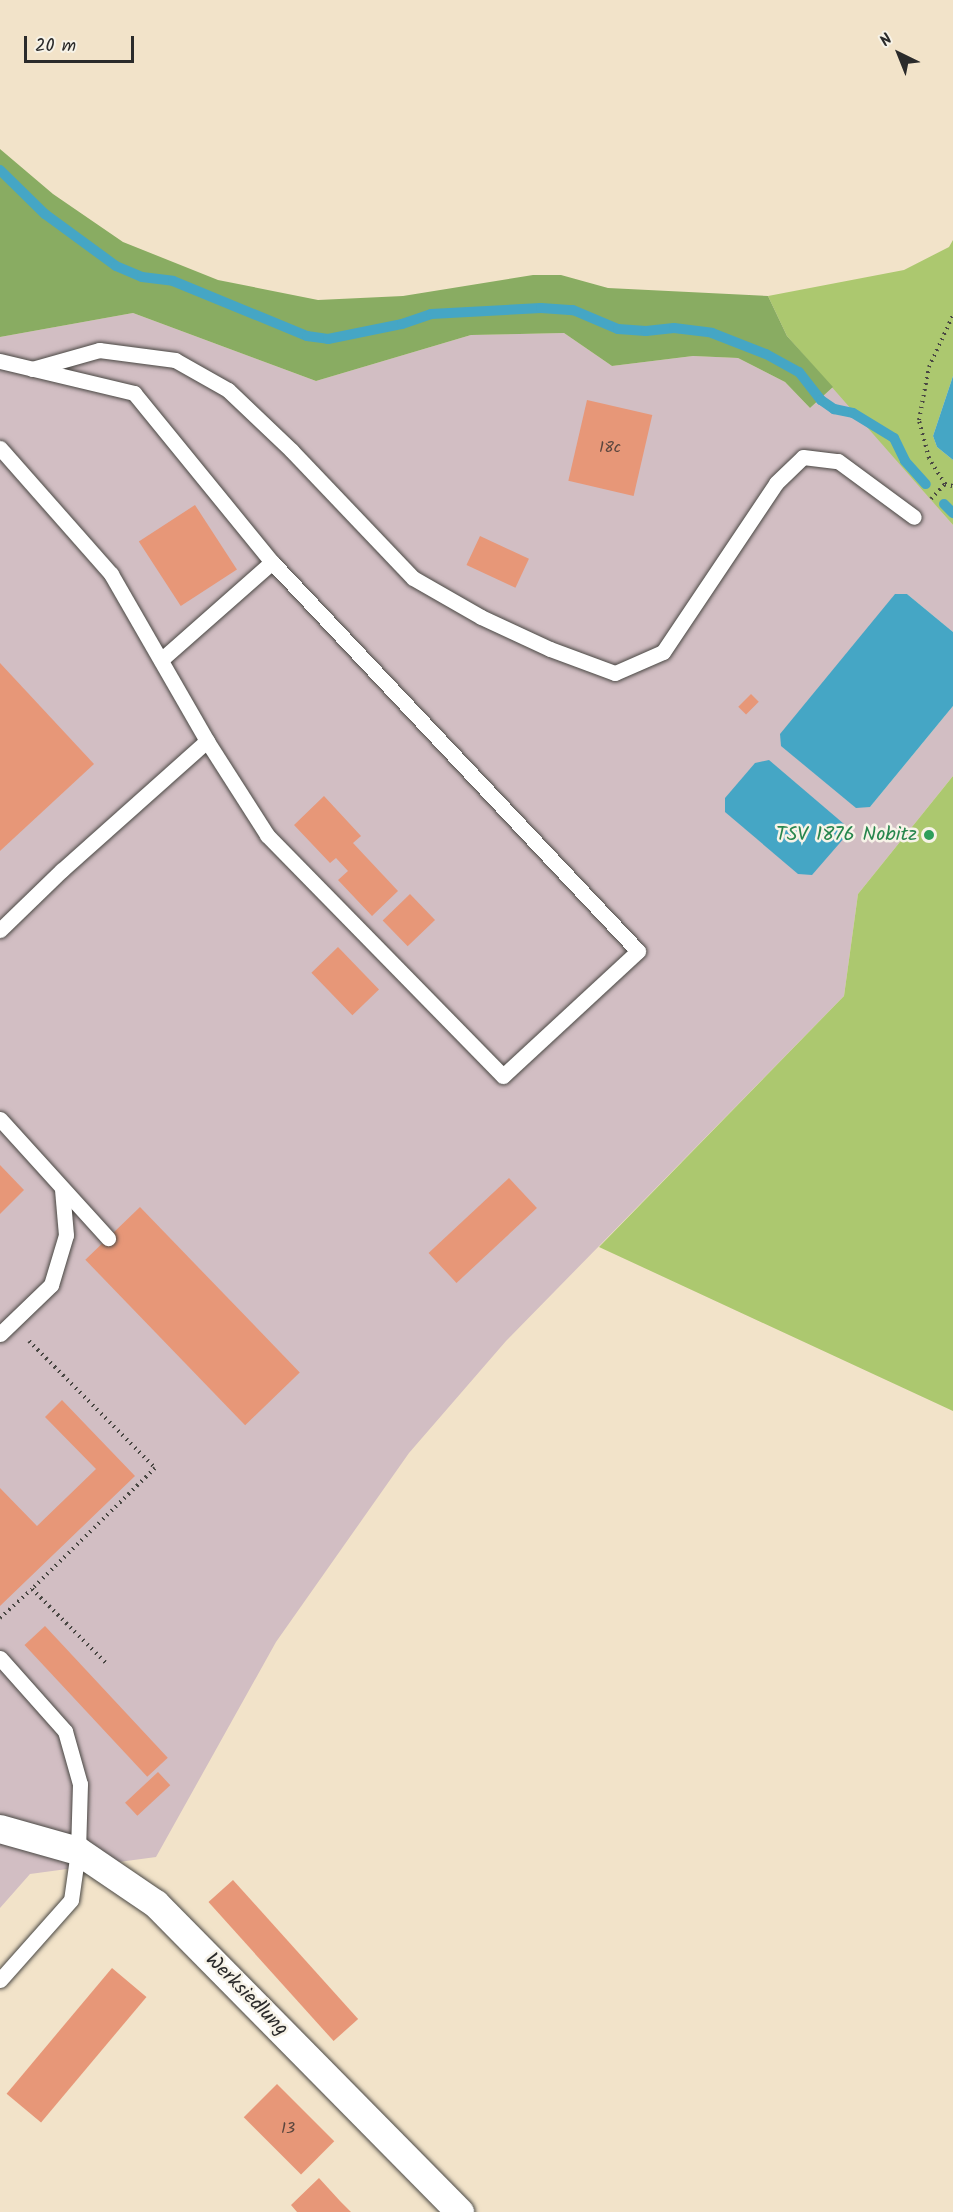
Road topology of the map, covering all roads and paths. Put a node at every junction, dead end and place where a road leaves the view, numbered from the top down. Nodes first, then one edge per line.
1 (953, 315) edge
2 (0, 361) edge
3 (32, 369) junction
4 (0, 448) edge
5 (945, 484) dead end
6 (914, 517) dead end
7 (272, 562) junction
8 (161, 660) junction
9 (207, 741) junction
10 (0, 930) edge
11 (0, 1119) edge
12 (62, 1189) junction
13 (108, 1238) dead end
14 (6, 1329) edge
15 (32, 1589) junction
16 (0, 1618) edge
17 (0, 1658) edge
18 (106, 1663) dead end
19 (0, 1829) edge
20 (78, 1851) junction
21 (0, 1980) edge
22 (460, 2212) edge

1 - 5 path
2 - 3 lane
3 - 6 lane
3 - 7 lane
4 - 8 lane
7 - 8 lane
7 - 9 lane
8 - 9 lane
9 - 10 lane
11 - 12 lane
12 - 13 lane
12 - 14 lane
14 - 15 path
15 - 16 path
15 - 18 path
17 - 20 lane
19 - 20 street, Werksiedlung
20 - 21 lane
20 - 22 street, Werksiedlung

